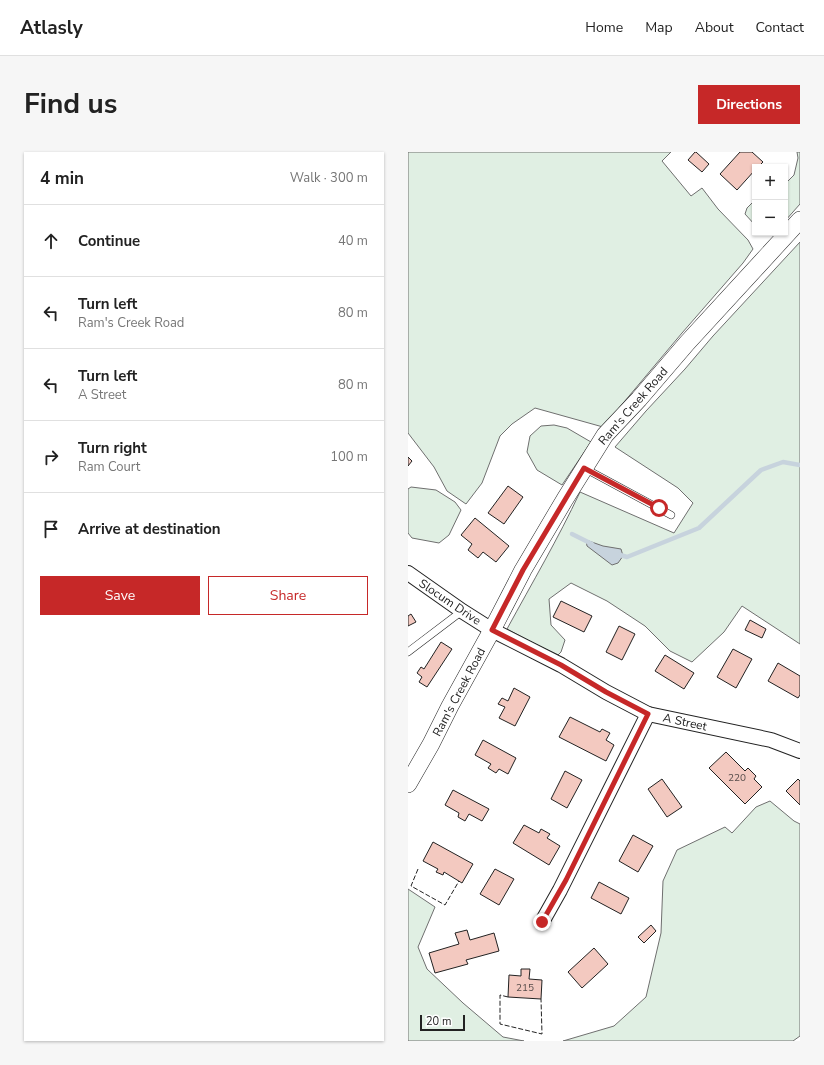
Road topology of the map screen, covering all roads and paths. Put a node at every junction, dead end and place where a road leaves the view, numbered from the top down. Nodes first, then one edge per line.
1 (800, 220) edge
2 (584, 468) junction
3 (671, 515) dead end
4 (408, 573) edge
5 (462, 610) junction
6 (492, 630) junction
7 (408, 652) edge
8 (648, 714) junction
9 (800, 751) edge
10 (408, 784) edge
11 (542, 922) dead end

1 - 2 street, Ram's Creek Road
2 - 3 lane
2 - 6 street, Ram's Creek Road
4 - 5 street, Slocum Drive
5 - 6 street, Slocum Drive
5 - 7 lane
6 - 8 street, A Street
6 - 10 street, Ram's Creek Road
8 - 9 street, A Street
8 - 11 street

